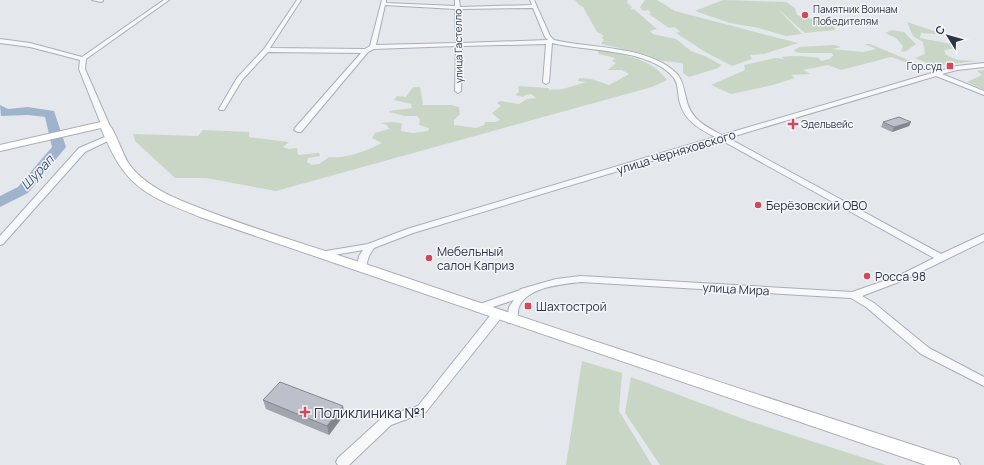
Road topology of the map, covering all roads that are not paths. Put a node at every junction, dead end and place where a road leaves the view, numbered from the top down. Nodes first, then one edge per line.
1 (94, 0) edge
2 (167, 0) edge
3 (299, 0) edge
4 (457, 0) edge
5 (102, 1) dead end
6 (383, 2) edge
7 (533, 3) edge
8 (458, 8) junction
9 (0, 41) edge
10 (551, 41) junction
11 (459, 44) junction
12 (373, 47) junction
13 (266, 50) junction
14 (366, 51) junction
15 (83, 59) junction
16 (984, 65) edge
17 (937, 74) junction
18 (546, 82) dead end
19 (458, 91) dead end
20 (984, 93) edge
21 (222, 109) dead end
22 (104, 124) junction
23 (298, 130) dead end
24 (110, 138) junction
25 (722, 138) junction
26 (0, 148) edge
27 (984, 237) edge
28 (0, 242) edge
29 (370, 246) junction
30 (323, 254) junction
31 (941, 258) junction
32 (362, 267) junction
33 (525, 291) junction
34 (853, 295) junction
35 (478, 308) junction
36 (504, 317) junction
37 (984, 382) edge
38 (343, 462) dead end
39 (950, 465) edge

1 - 5 street
2 - 15 street
3 - 13 street
4 - 8 street, улица Гастелло
6 - 8 street
6 - 12 street
7 - 8 street
7 - 10 street
8 - 11 street, улица Гастелло
9 - 15 street
10 - 11 street
10 - 18 street
10 - 25 street
11 - 12 street
11 - 19 street, улица Гастелло
12 - 14 street
13 - 14 street
13 - 21 street
14 - 23 street
15 - 22 street
16 - 17 street, улица Черняховского
17 - 20 street
17 - 25 street, улица Черняховского
22 - 24 main road
22 - 26 main road
24 - 28 street
24 - 30 main road
25 - 29 street, улица Черняховского
25 - 31 street
27 - 31 street, улица Мира
29 - 30 street, улица Черняховского
29 - 32 street
30 - 32 main road
31 - 34 street, улица Мира
32 - 35 main road
33 - 34 street, улица Мира
33 - 35 street, улица Мира
33 - 36 street
34 - 37 street
35 - 36 main road
36 - 38 street
36 - 39 main road

